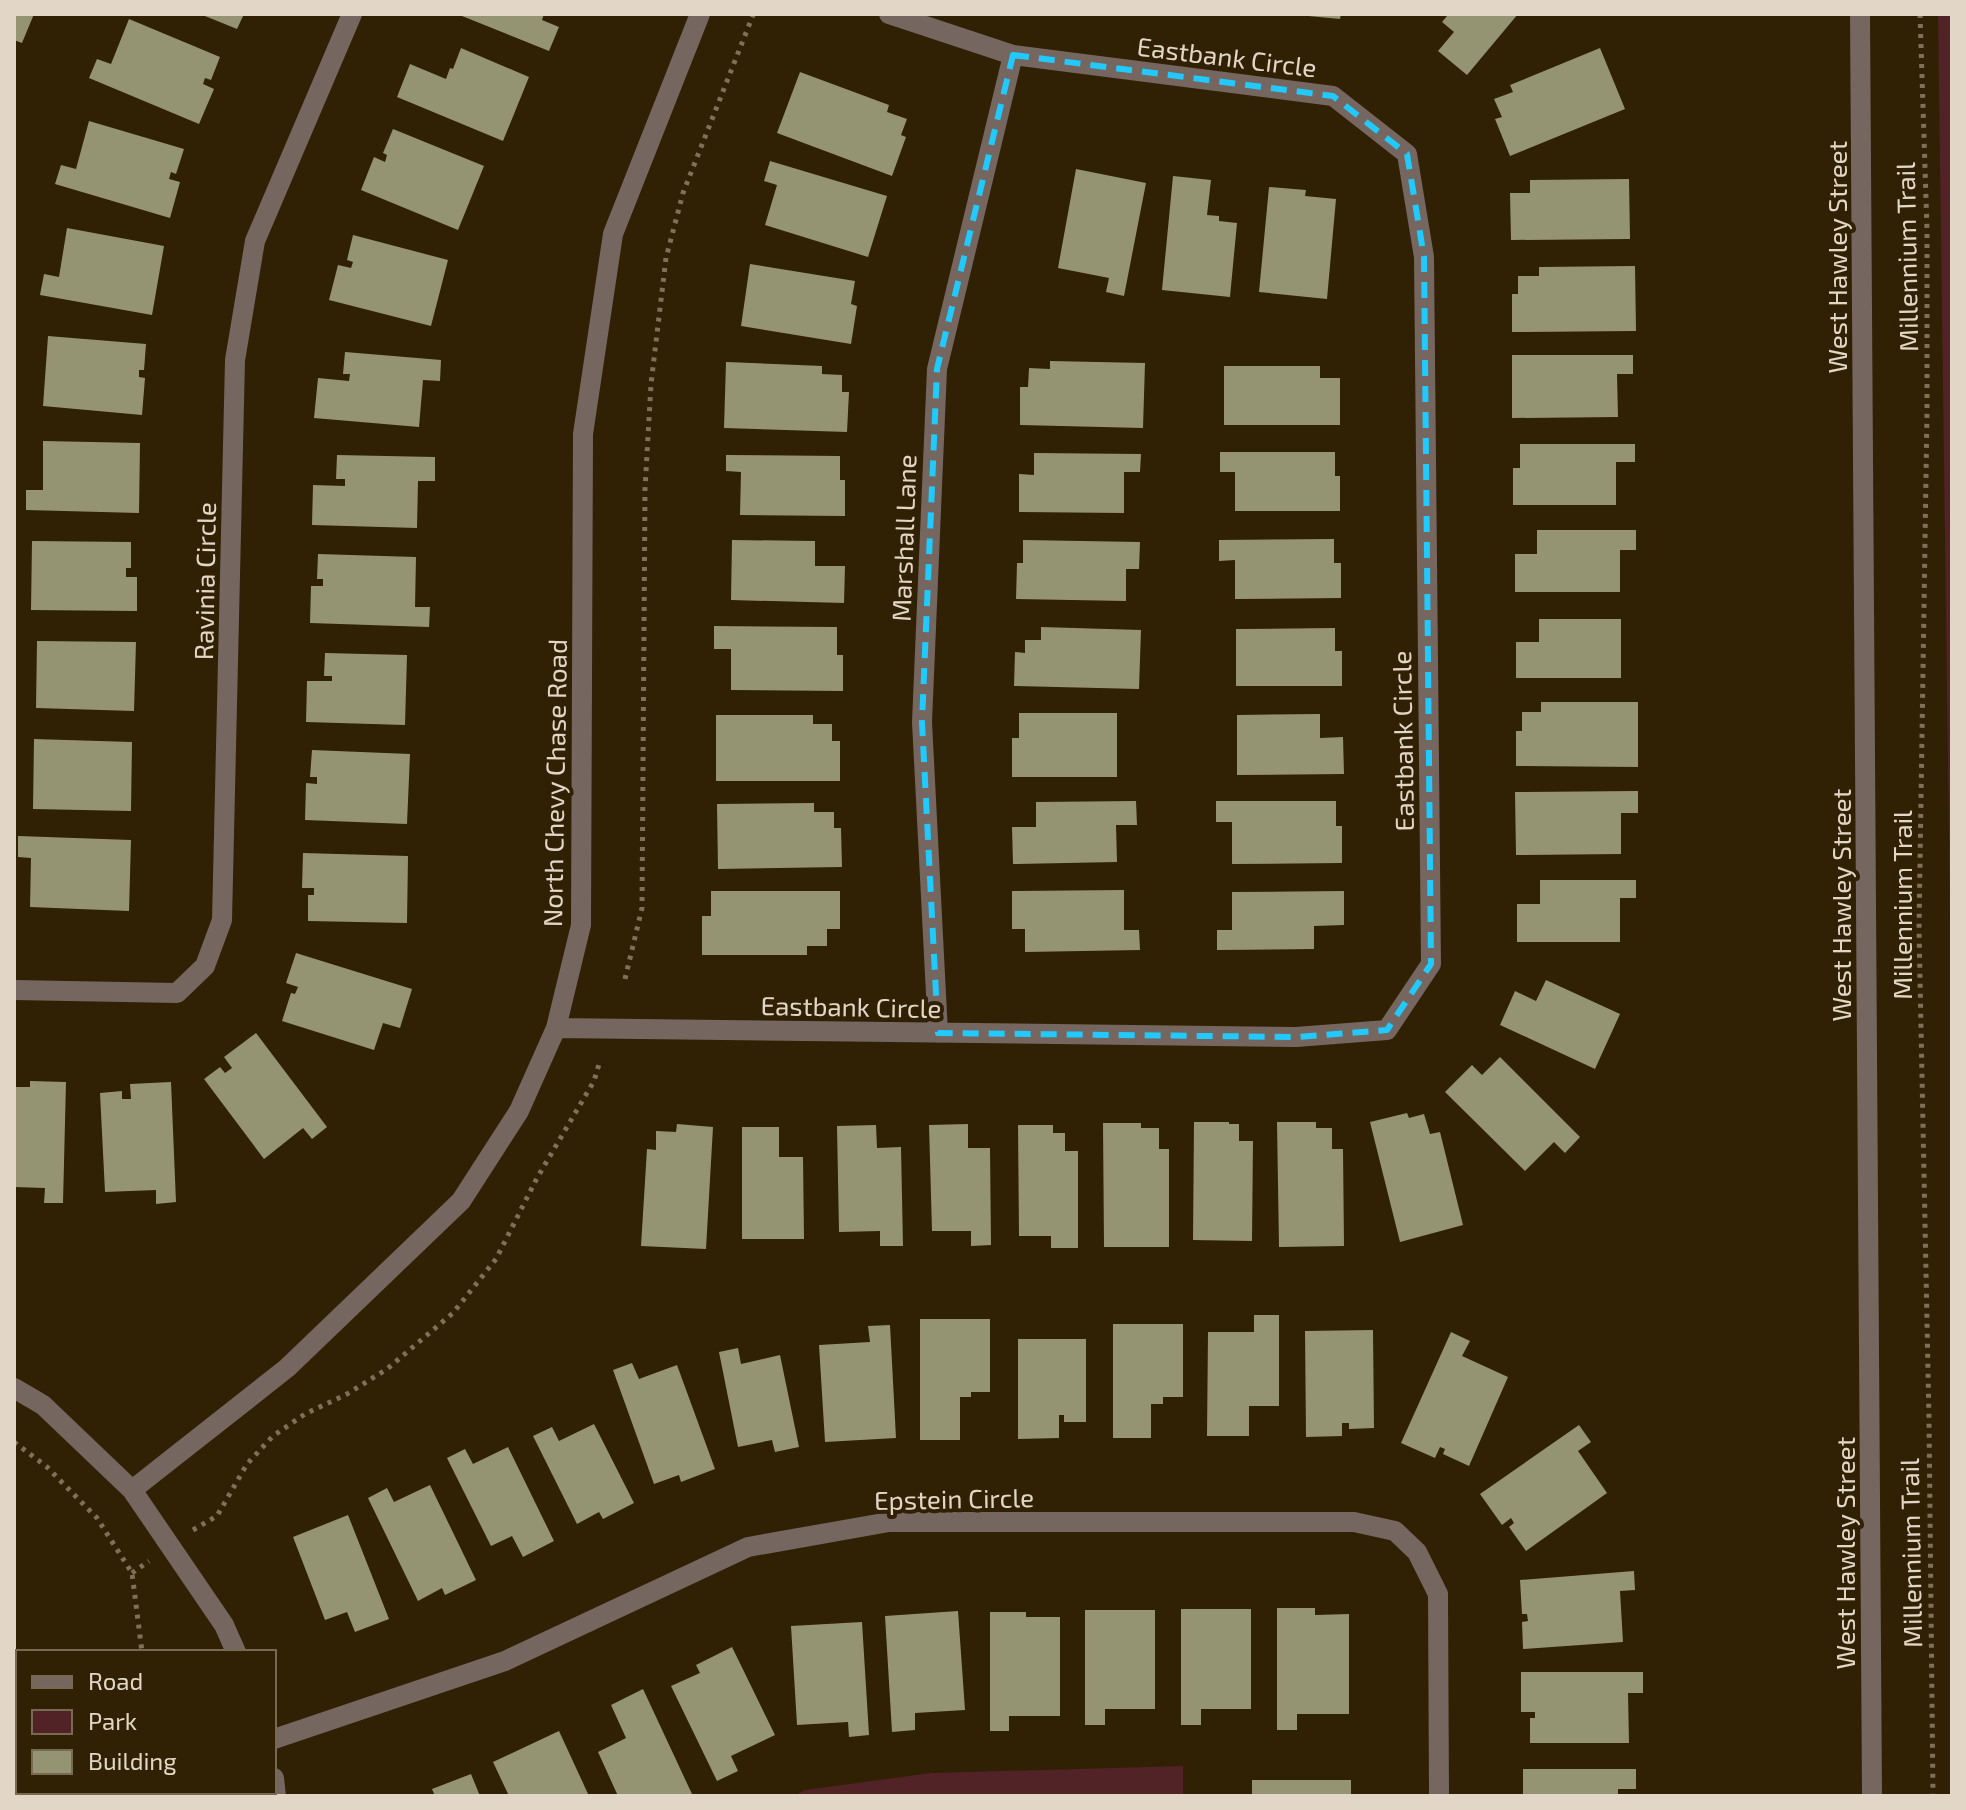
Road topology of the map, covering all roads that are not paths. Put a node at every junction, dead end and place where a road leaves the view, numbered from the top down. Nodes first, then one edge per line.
1 (352, 14) edge
2 (700, 14) edge
3 (889, 14) edge
4 (1860, 14) edge
5 (1013, 55) junction
6 (14, 990) edge
7 (556, 1028) junction
8 (938, 1033) junction
9 (14, 1388) edge
10 (132, 1490) junction
11 (235, 1650) edge
12 (276, 1738) edge
13 (1439, 1796) edge
14 (1872, 1796) edge

1 - 6 street, Ravinia Circle
2 - 7 street, North Chevy Chase Road
3 - 5 street, Eastbank Circle
4 - 14 street, West Hawley Street
5 - 8 street, Marshall Lane
5 - 8 street, Eastbank Circle
7 - 8 street, Eastbank Circle
7 - 10 street, North Chevy Chase Road
9 - 10 street
10 - 11 street
12 - 13 street, Epstein Circle

